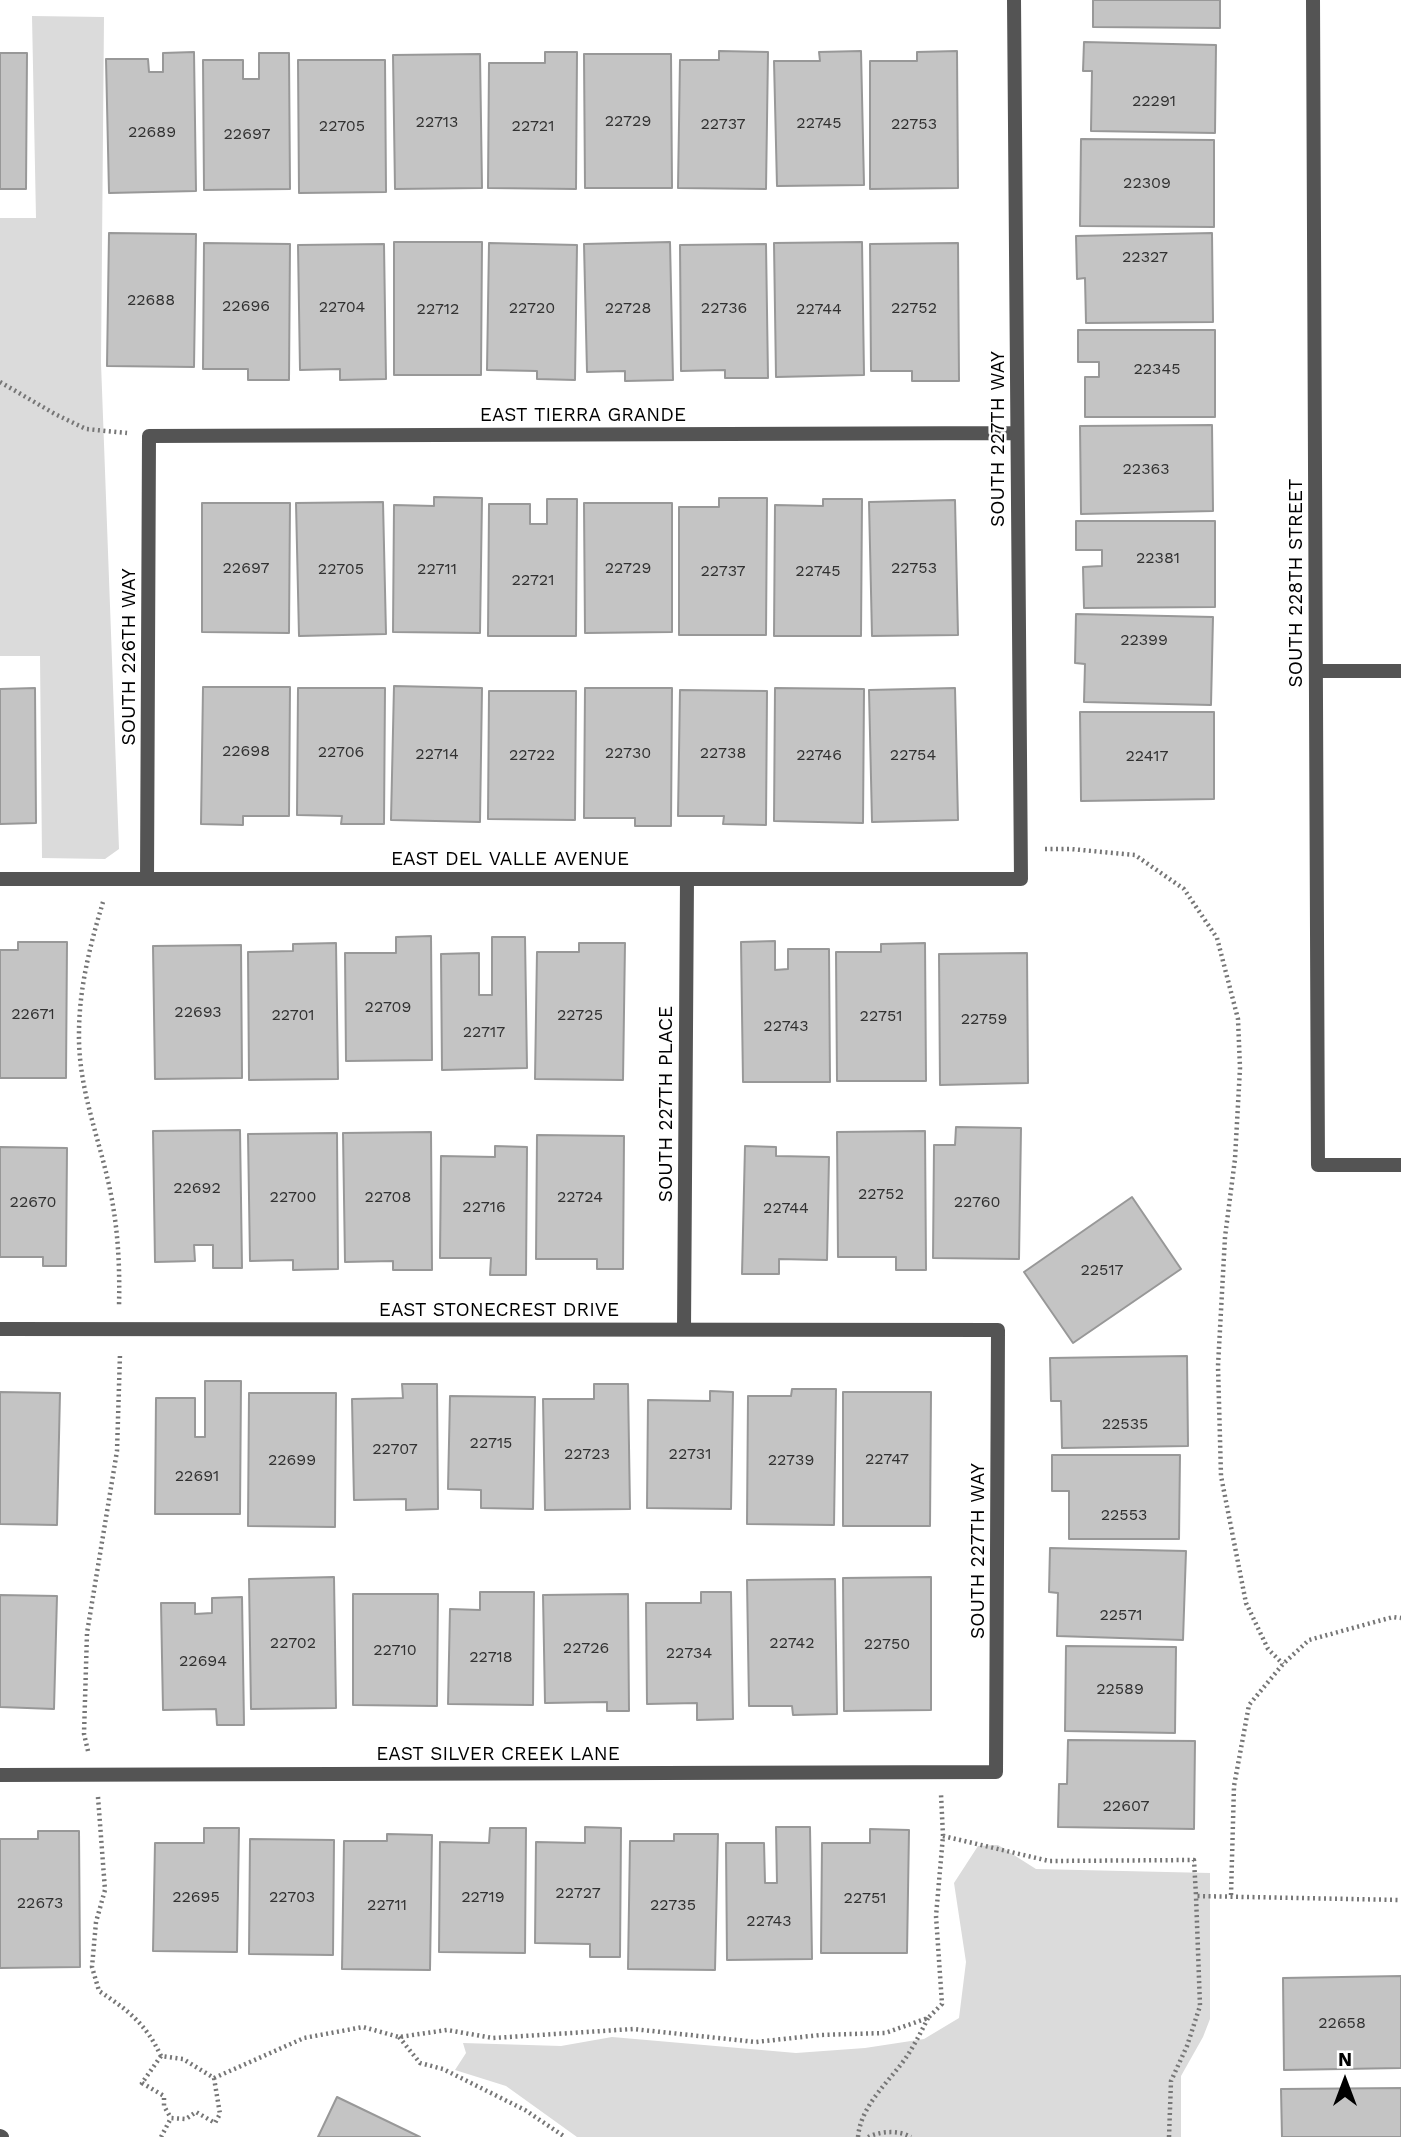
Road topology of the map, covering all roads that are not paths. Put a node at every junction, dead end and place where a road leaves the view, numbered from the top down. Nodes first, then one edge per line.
1 (1014, 0) edge
2 (1313, 0) edge
3 (1017, 433) junction
4 (149, 436) joint
5 (1316, 671) junction
6 (1401, 671) edge
7 (0, 879) edge
8 (147, 879) junction
9 (687, 879) junction
10 (1021, 879) joint
11 (1401, 1165) edge
12 (0, 1329) edge
13 (684, 1329) junction
14 (998, 1330) joint
15 (996, 1772) joint
16 (0, 1775) edge

1 - 3 street, SOUTH 227TH WAY
2 - 5 street, SOUTH 228TH STREET
3 - 4 street, EAST TIERRA GRANDE
3 - 10 street, SOUTH 227TH WAY
4 - 8 street, SOUTH 226TH WAY
5 - 6 street
5 - 11 street, SOUTH 228TH STREET
7 - 8 street, EAST DEL VALLE AVENUE
8 - 9 street, EAST DEL VALLE AVENUE
9 - 10 street, EAST DEL VALLE AVENUE
9 - 13 street, SOUTH 227TH PLACE
12 - 13 street, EAST STONECREST DRIVE
13 - 14 street, EAST STONECREST DRIVE
14 - 15 street, SOUTH 227TH WAY
15 - 16 street, EAST SILVER CREEK LANE

